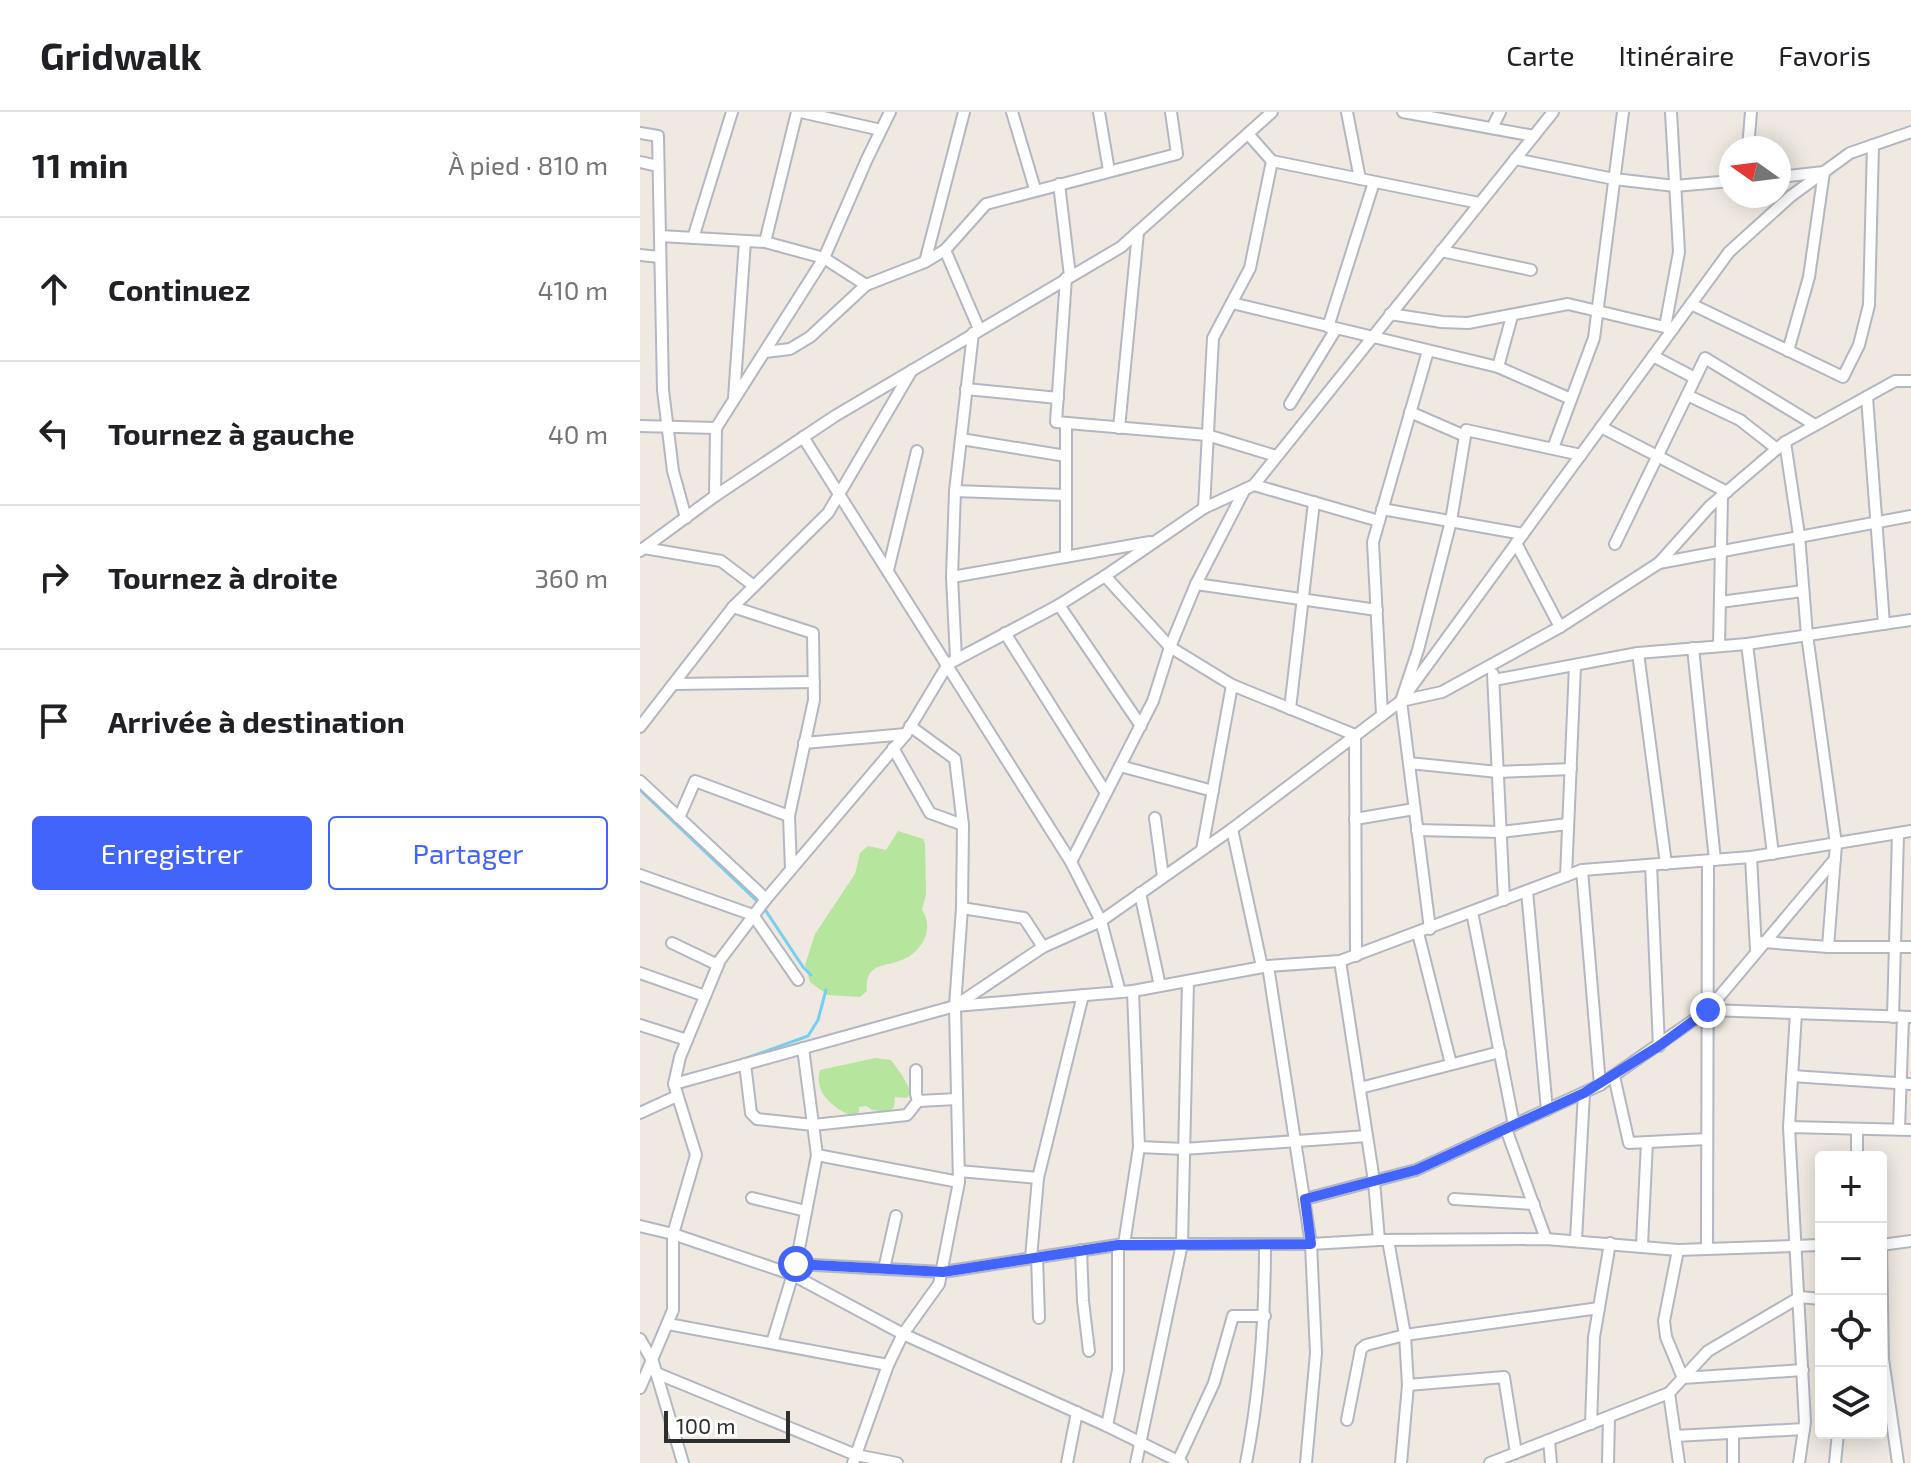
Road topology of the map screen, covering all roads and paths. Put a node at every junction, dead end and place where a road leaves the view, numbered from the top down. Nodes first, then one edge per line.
1 (732, 112) edge
2 (799, 112) edge
3 (890, 112) edge
4 (964, 112) edge
5 (1012, 112) edge
6 (1099, 112) edge
7 (1171, 112) edge
8 (1272, 112) edge
9 (1347, 112) edge
10 (1403, 112) edge
11 (1500, 112) edge
12 (1553, 112) edge
13 (1623, 112) edge
14 (1671, 112) edge
15 (1751, 112) edge
16 (1462, 117) edge
17 (1492, 128) junction
18 (881, 130) junction
19 (1911, 132) edge
20 (640, 133) edge
21 (1249, 135) junction
22 (1534, 136) junction
23 (1749, 136) edge
24 (1873, 145) junction
25 (1515, 159) junction
26 (1272, 161) junction
27 (640, 162) edge
28 (658, 166) junction
29 (1109, 171) junction
30 (1824, 172) junction
31 (1791, 176) edge
32 (1360, 179) junction
33 (1614, 179) junction
34 (1374, 182) junction
35 (1719, 182) edge
36 (1059, 184) junction
37 (1675, 186) junction
38 (1035, 189) junction
39 (1479, 203) junction
40 (1138, 232) junction
41 (660, 236) junction
42 (693, 238) junction
43 (745, 241) junction
44 (765, 242) junction
45 (945, 250) junction
46 (1441, 251) junction
47 (640, 255) edge
48 (660, 257) junction
49 (824, 258) junction
50 (925, 262) junction
51 (1531, 270) dead end
52 (1068, 277) junction
53 (866, 285) junction
54 (1232, 303) junction
55 (1691, 304) junction
56 (1597, 312) junction
57 (1390, 314) junction
58 (1512, 316) junction
59 (1332, 328) junction
60 (1669, 328) junction
61 (976, 331) junction
62 (1371, 338) junction
63 (1428, 351) junction
64 (1788, 351) junction
65 (765, 352) junction
66 (1653, 356) junction
67 (1498, 367) junction
68 (913, 369) junction
69 (1695, 378) junction
70 (1911, 381) edge
71 (966, 389) junction
72 (1687, 395) junction
73 (1867, 397) junction
74 (1058, 398) junction
75 (1571, 399) junction
76 (733, 400) junction
77 (1290, 404) dead end
78 (1410, 412) junction
79 (1066, 423) junction
80 (1815, 425) junction
81 (640, 426) edge
82 (667, 427) junction
83 (1601, 427) junction
84 (716, 428) junction
85 (1119, 428) junction
86 (1207, 435) junction
87 (1465, 436) junction
88 (803, 437) junction
89 (961, 439) junction
90 (1781, 445) junction
91 (1553, 448) junction
92 (917, 451) dead end
93 (1581, 455) junction
94 (1066, 456) junction
95 (1276, 456) junction
96 (1657, 456) junction
97 (1249, 487) junction
98 (955, 491) junction
99 (839, 494) junction
100 (1724, 494) junction
101 (1066, 495) junction
102 (715, 496) junction
103 (1314, 502) junction
104 (1204, 508) junction
105 (1382, 509) junction
106 (1911, 516) edge
107 (686, 518) junction
108 (1379, 521) junction
109 (1451, 521) junction
110 (1876, 522) junction
111 (1523, 534) junction
112 (1799, 535) junction
113 (1156, 541) junction
114 (1516, 543) junction
115 (1615, 544) dead end
116 (642, 550) edge
117 (1721, 552) junction
118 (1066, 557) junction
119 (1659, 563) junction
120 (888, 570) junction
121 (1105, 576) junction
122 (952, 577) junction
123 (1196, 584) junction
124 (754, 586) junction
125 (1803, 591) junction
126 (1303, 599) junction
127 (1720, 602) junction
128 (1059, 605) junction
129 (733, 607) junction
130 (1377, 610) junction
131 (1911, 620) edge
132 (1884, 624) junction
133 (1560, 627) junction
134 (1005, 633) junction
135 (1807, 635) junction
136 (1747, 644) junction
137 (1719, 646) junction
138 (1170, 647) junction
139 (1693, 648) junction
140 (1638, 653) junction
141 (952, 662) junction
142 (1493, 664) junction
143 (1575, 666) junction
144 (1494, 680) junction
145 (814, 682) junction
146 (674, 684) junction
147 (1232, 685) junction
148 (1401, 701) junction
149 (1290, 709) junction
150 (1382, 715) junction
151 (1141, 726) junction
152 (640, 727) edge
153 (908, 730) junction
154 (1355, 735) junction
155 (804, 743) junction
156 (893, 748) junction
157 (1409, 763) junction
158 (1120, 766) junction
159 (1571, 769) junction
160 (1498, 772) junction
161 (640, 781) edge
162 (1213, 791) junction
163 (1106, 793) junction
164 (1414, 809) junction
165 (789, 816) junction
166 (679, 818) junction
167 (1155, 818) dead end
168 (1355, 819) junction
169 (1568, 824) junction
170 (963, 825) junction
171 (1232, 829) junction
172 (1417, 830) junction
173 (1911, 831) edge
174 (1501, 832) junction
175 (1898, 834) junction
176 (1836, 844) junction
177 (1202, 850) junction
178 (1773, 854) junction
179 (1751, 857) junction
180 (1835, 859) junction
181 (1711, 860) junction
182 (1071, 862) junction
183 (1666, 864) junction
184 (1651, 865) junction
185 (791, 869) junction
186 (1582, 870) junction
187 (640, 875) edge
188 (1566, 876) junction
189 (1163, 877) junction
190 (1527, 891) junction
191 (1140, 893) junction
192 (766, 899) junction
193 (1504, 900) junction
194 (962, 908) junction
195 (1472, 912) junction
196 (753, 915) junction
197 (1101, 921) junction
198 (1430, 929) junction
199 (1418, 933) junction
200 (672, 943) dead end
201 (1760, 946) junction
202 (1896, 946) junction
203 (1043, 947) junction
204 (1828, 947) junction
205 (1911, 947) edge
206 (1356, 956) junction
207 (1340, 961) junction
208 (718, 965) junction
209 (1265, 966) junction
210 (640, 973) edge
211 (798, 980) dead end
212 (1188, 981) junction
213 (1160, 986) junction
214 (1133, 991) junction
215 (1120, 992) junction
216 (1083, 995) junction
217 (705, 996) junction
218 (955, 1006) junction
219 (1708, 1010) junction
220 (1796, 1013) junction
221 (1902, 1017) edge
222 (640, 1025) edge
223 (687, 1040) junction
224 (1659, 1046) junction
225 (803, 1048) junction
226 (1500, 1052) junction
227 (745, 1064) junction
228 (1451, 1064) junction
229 (916, 1070) dead end
230 (1614, 1076) junction
231 (1792, 1076) junction
232 (674, 1084) junction
233 (1906, 1084) edge
234 (1600, 1085) junction
235 (1360, 1088) junction
236 (1584, 1093) junction
237 (677, 1096) junction
238 (957, 1099) junction
239 (918, 1101) junction
240 (1547, 1110) junction
241 (640, 1113) edge
242 (813, 1125) junction
243 (1510, 1127) junction
244 (1789, 1127) junction
245 (1857, 1129) junction
246 (1899, 1129) junction
247 (1911, 1130) edge
248 (1367, 1136) junction
249 (1707, 1139) junction
250 (1295, 1141) junction
251 (1647, 1142) junction
252 (1139, 1147) junction
253 (1184, 1149) junction
254 (1857, 1151) edge
255 (817, 1155) junction
256 (959, 1176) junction
257 (1038, 1178) junction
258 (1374, 1181) junction
259 (752, 1198) dead end
260 (1305, 1199) junction
261 (1454, 1199) dead end
262 (1534, 1204) junction
263 (806, 1211) junction
264 (896, 1216) dead end
265 (640, 1226) edge
266 (673, 1234) junction
267 (1546, 1239) junction
268 (1384, 1240) junction
269 (1576, 1240) junction
270 (1911, 1241) edge
271 (1610, 1243) junction
272 (1121, 1244) junction
273 (1182, 1244) junction
274 (1265, 1244) junction
275 (1311, 1244) junction
276 (1887, 1244) edge
277 (1642, 1245) junction
278 (1797, 1245) junction
279 (1815, 1245) edge
280 (1707, 1248) junction
281 (1081, 1250) junction
282 (1678, 1250) junction
283 (1034, 1258) junction
284 (793, 1269) junction
285 (884, 1269) junction
286 (943, 1272) junction
287 (1800, 1297) junction
288 (1815, 1298) edge
289 (1599, 1308) junction
290 (1265, 1316) junction
291 (1039, 1318) dead end
292 (668, 1324) junction
293 (903, 1334) junction
294 (1405, 1335) junction
295 (640, 1339) edge
296 (772, 1343) junction
297 (1089, 1351) dead end
298 (653, 1362) junction
299 (888, 1365) junction
300 (1884, 1367) edge
301 (1803, 1370) junction
302 (656, 1373) junction
303 (1683, 1378) junction
304 (1408, 1385) junction
305 (640, 1388) edge
306 (1669, 1393) junction
307 (1077, 1412) junction
308 (1609, 1417) junction
309 (1347, 1420) dead end
310 (1591, 1424) junction
311 (1107, 1426) junction
312 (1804, 1429) junction
313 (1733, 1433) junction
314 (1675, 1436) junction
315 (1837, 1439) edge
316 (1549, 1440) junction
317 (1142, 1442) junction
318 (1516, 1453) junction
319 (1911, 1458) edge
320 (855, 1459) edge
321 (1898, 1461) edge
322 (1180, 1462) edge
323 (683, 1463) edge
324 (897, 1463) edge
325 (1067, 1463) edge
326 (1136, 1463) edge
327 (1246, 1463) edge
328 (1306, 1463) edge
329 (1401, 1463) edge
330 (1493, 1463) edge
331 (1551, 1463) edge
332 (1608, 1463) edge
333 (1679, 1463) edge
334 (1733, 1463) edge
335 (1799, 1463) edge
336 (1835, 1463) edge

1 - 42 street
2 - 18 street
2 - 44 street
3 - 18 street
4 - 50 street
5 - 38 street
6 - 29 street
7 - 29 street
8 - 21 street
9 - 32 street
10 - 16 street
11 - 17 street
12 - 22 street
13 - 33 street
14 - 37 street
15 - 23 street
16 - 17 street
17 - 22 street
18 - 49 street
19 - 24 street
20 - 28 street
21 - 26 street
21 - 40 street
22 - 25 street
24 - 30 street
24 - 64 street
25 - 33 street
25 - 39 street
26 - 32 street
26 - 54 street
27 - 28 street
28 - 41 street
29 - 36 street
30 - 31 street
30 - 55 street
30 - 64 street
32 - 34 street
33 - 37 street
33 - 56 street
34 - 39 street
34 - 59 street
35 - 37 street
36 - 38 street
36 - 52 street
37 - 60 street
38 - 45 street
39 - 46 street
40 - 52 street
40 - 85 street
41 - 42 street
41 - 48 street
42 - 43 street
43 - 44 street
43 - 76 street
44 - 49 street
45 - 50 street
45 - 61 street
46 - 51 street
46 - 57 street
47 - 48 street
48 - 82 street
49 - 53 street
49 - 65 street
50 - 53 street
52 - 61 street
52 - 74 street
53 - 65 street
54 - 59 street
54 - 86 street
55 - 60 street
55 - 64 street
56 - 58 street
56 - 60 street
56 - 75 street
57 - 58 street
57 - 62 street
58 - 67 street
59 - 62 street
59 - 77 street
60 - 66 street
61 - 68 street
61 - 71 street
62 - 63 street
62 - 95 street
63 - 67 street
63 - 78 street
65 - 76 street
66 - 69 street
66 - 83 street
67 - 75 street
68 - 88 street
68 - 99 street
69 - 72 street
69 - 80 street
70 - 73 street
71 - 74 street
71 - 89 street
72 - 90 street
72 - 96 street
73 - 80 street
73 - 110 street
74 - 79 street
75 - 91 street
76 - 84 street
78 - 87 street
78 - 105 street
79 - 85 street
79 - 94 street
80 - 90 street
81 - 82 street
82 - 84 street
82 - 107 street
83 - 93 street
83 - 96 street
84 - 102 street
85 - 86 street
86 - 95 street
86 - 104 street
87 - 91 street
87 - 109 street
88 - 99 street
88 - 102 street
89 - 94 street
89 - 98 street
90 - 100 street
90 - 112 street
91 - 93 street
92 - 120 street
93 - 111 street
94 - 101 street
95 - 97 street
96 - 100 street
96 - 115 street
97 - 103 street
97 - 104 street
97 - 123 street
98 - 101 street
98 - 122 street
99 - 120 street
99 - 124 street
100 - 117 street
100 - 119 street
101 - 118 street
102 - 107 street
103 - 108 street
103 - 126 street
104 - 113 street
105 - 108 street
105 - 109 street
106 - 110 street
107 - 116 street
108 - 130 street
109 - 111 street
109 - 148 street
110 - 112 street
110 - 132 street
111 - 114 street
112 - 117 street
112 - 125 street
113 - 118 street
113 - 121 street
114 - 133 street
114 - 148 street
116 - 124 street
117 - 119 street
117 - 127 street
118 - 122 street
119 - 133 street
120 - 141 street
121 - 128 street
121 - 138 street
122 - 141 street
123 - 126 street
123 - 138 street
124 - 129 street
125 - 127 street
125 - 135 street
126 - 130 street
126 - 149 street
127 - 137 street
128 - 134 street
128 - 151 street
129 - 145 street
129 - 146 street
130 - 150 street
131 - 132 street
132 - 135 street
133 - 142 street
134 - 141 street
134 - 163 street
135 - 136 street
135 - 176 street
136 - 137 street
136 - 178 street
137 - 139 street
138 - 147 street
138 - 151 street
139 - 140 street
139 - 181 street
140 - 143 street
140 - 183 street
141 - 153 street
141 - 182 street
142 - 144 street
142 - 148 street
143 - 144 street
143 - 159 street
144 - 160 street
145 - 146 street
145 - 155 street
146 - 152 street
147 - 149 street
147 - 162 street
148 - 150 street
148 - 157 street
149 - 154 street
150 - 154 street
151 - 158 street
153 - 155 street
153 - 156 street
153 - 170 street
154 - 168 street
154 - 171 street
155 - 165 street
156 - 170 street
156 - 185 street
157 - 160 street
157 - 164 street
158 - 162 street
158 - 163 street
159 - 160 street
159 - 169 street
160 - 174 street
161 - 166 street
162 - 177 street
163 - 182 street
164 - 168 street
164 - 172 street
165 - 166 street
165 - 185 street
166 - 192 street
167 - 189 street
168 - 206 street
169 - 174 street
169 - 188 street
170 - 194 street
171 - 177 street
171 - 209 street
172 - 174 street
172 - 198 street
173 - 175 street
174 - 193 street
175 - 176 street
175 - 202 street
176 - 178 street
176 - 180 street
177 - 189 street
178 - 179 street
179 - 181 street
179 - 201 street
180 - 201 street
180 - 204 street
181 - 183 street
181 - 219 street
182 - 197 street
183 - 184 street
184 - 186 street
184 - 224 street
185 - 192 street
186 - 188 street
186 - 234 street
187 - 196 street
188 - 190 street
189 - 191 street
190 - 193 street
190 - 240 street
191 - 197 street
191 - 213 street
192 - 196 street
193 - 195 street
194 - 203 street
194 - 218 street
195 - 198 street
195 - 226 street
196 - 208 street
196 - 211 street
197 - 203 street
197 - 215 street
198 - 199 street
199 - 206 street
199 - 228 street
200 - 208 street
201 - 204 street
201 - 219 street
202 - 204 street
202 - 205 street
202 - 221 street
203 - 218 street
206 - 207 street
207 - 209 street
207 - 235 street
208 - 217 street
209 - 212 street
209 - 250 street
210 - 217 street
212 - 213 street
212 - 253 street
213 - 214 street
214 - 215 street
214 - 252 street
215 - 216 street
216 - 218 street
216 - 257 street
217 - 223 street
218 - 225 street
218 - 238 street
219 - 220 street
219 - 224 street
219 - 249 street
220 - 221 street
220 - 231 street
221 - 233 street
222 - 223 street
223 - 232 street
224 - 230 street
225 - 227 street
225 - 242 street
226 - 228 street
226 - 243 street
227 - 232 street
227 - 242 street
228 - 235 street
229 - 239 street
230 - 234 street
230 - 251 street
231 - 233 street
231 - 244 street
232 - 237 street
233 - 246 street
234 - 236 street
235 - 248 street
236 - 240 street
236 - 269 street
237 - 241 street
237 - 266 street
238 - 239 street
238 - 256 street
239 - 242 street
240 - 243 street
242 - 255 street
243 - 258 street
243 - 262 street
244 - 245 street
244 - 278 street
245 - 246 street
245 - 254 street
246 - 247 street
248 - 250 street
248 - 258 street
249 - 251 street
249 - 280 street
250 - 253 street
250 - 260 street
251 - 277 street
252 - 253 street
252 - 272 street
253 - 273 street
255 - 256 street
255 - 263 street
256 - 257 street
256 - 286 street
257 - 283 street
258 - 260 street
258 - 268 street
259 - 263 street
260 - 275 street
261 - 262 street
262 - 267 street
263 - 284 street
264 - 285 street
265 - 266 street
266 - 284 street
266 - 292 street
267 - 268 street
267 - 269 street
268 - 275 street
268 - 294 street
269 - 271 street
270 - 276 street
271 - 277 street
271 - 289 street
272 - 273 street
272 - 281 street
272 - 311 street
273 - 274 street
273 - 317 street
274 - 275 street
274 - 290 street
275 - 328 street
277 - 282 street
278 - 279 street
278 - 280 street
278 - 287 street
280 - 282 street
281 - 283 street
281 - 297 street
282 - 303 street
283 - 286 street
283 - 291 street
284 - 285 street
284 - 293 street
284 - 296 street
285 - 286 street
286 - 293 street
287 - 288 street
287 - 301 street
287 - 303 street
289 - 294 street
289 - 310 street
290 - 322 street
290 - 327 street
292 - 296 street
292 - 298 street
293 - 299 street
293 - 307 street
294 - 304 street
294 - 309 street
295 - 298 street
296 - 299 street
298 - 302 street
298 - 305 street
299 - 320 street
300 - 321 street
301 - 303 street
301 - 312 street
302 - 320 street
302 - 323 street
303 - 306 street
304 - 318 street
304 - 329 street
306 - 308 street
306 - 314 street
307 - 311 street
307 - 325 street
308 - 310 street
308 - 332 street
310 - 316 street
311 - 317 street
312 - 313 street
312 - 335 street
313 - 314 street
313 - 334 street
314 - 333 street
315 - 336 street
316 - 318 street
316 - 331 street
317 - 322 street
317 - 326 street
318 - 330 street
319 - 321 street
320 - 324 street

